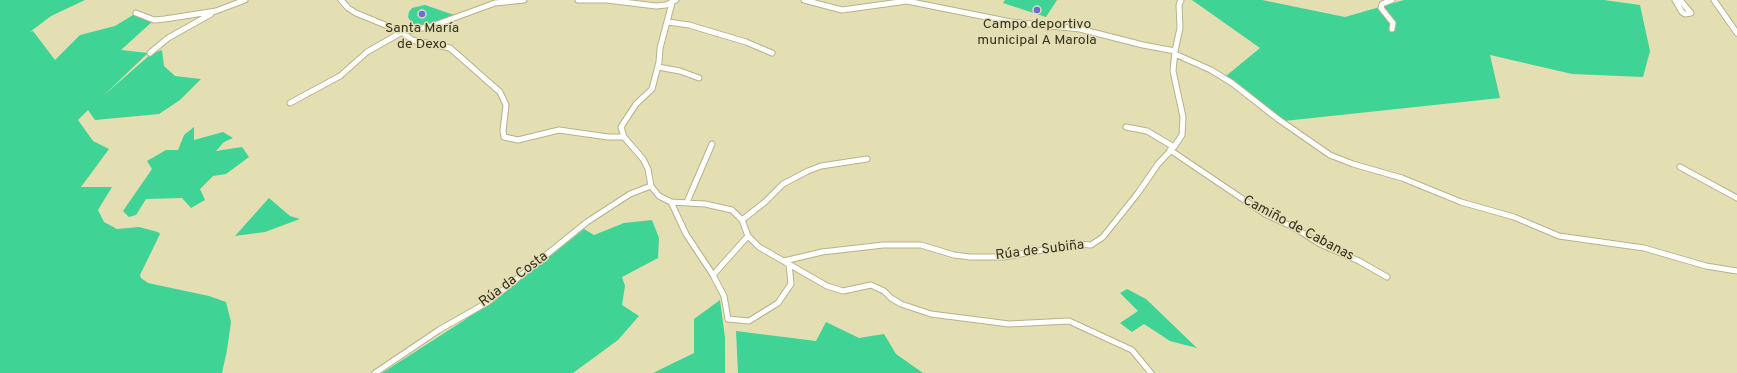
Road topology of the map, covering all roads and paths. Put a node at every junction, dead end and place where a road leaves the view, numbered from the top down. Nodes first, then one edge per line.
1 (245, 0) edge
2 (341, 0) edge
3 (524, 0) edge
4 (578, 0) edge
5 (608, 0) edge
6 (804, 0) edge
7 (1181, 0) edge
8 (1392, 0) edge
9 (1674, 0) edge
10 (1680, 0) edge
11 (1714, 0) edge
12 (674, 1) edge
13 (216, 11) junction
14 (136, 13) dead end
15 (668, 22) junction
16 (1392, 29) dead end
17 (402, 32) junction
18 (1737, 33) edge
19 (1175, 52) junction
20 (150, 53) dead end
21 (772, 53) dead end
22 (658, 67) junction
23 (699, 78) dead end
24 (290, 103) dead end
25 (1126, 127) dead end
26 (624, 137) junction
27 (712, 144) dead end
28 (1172, 148) junction
29 (866, 159) dead end
30 (1680, 167) dead end
31 (651, 186) junction
32 (1737, 198) edge
33 (671, 202) junction
34 (687, 202) junction
35 (742, 220) junction
36 (748, 236) junction
37 (786, 263) junction
38 (1737, 271) edge
39 (713, 275) junction
40 (1387, 277) dead end
41 (375, 373) edge
42 (1151, 373) edge

1 - 13 street
2 - 17 street
3 - 17 street
4 - 5 street
5 - 12 street
6 - 19 street
7 - 19 street, Rúa de Subiña
8 - 16 street
9 - 10 street
11 - 18 street
12 - 15 street
13 - 14 street
13 - 20 street
15 - 21 street
15 - 22 street
17 - 24 street
17 - 26 street
19 - 28 street, Rúa de Subiña
19 - 38 street
22 - 23 street
22 - 26 street
25 - 28 street, Camiño de Cabanas
26 - 31 street
27 - 34 street
28 - 37 street, Rúa de Subiña
28 - 40 street, Camiño de Cabanas
29 - 35 street
30 - 32 street
31 - 33 street
31 - 41 street, Rúa da Costa
33 - 34 street
33 - 39 street
34 - 35 street
35 - 36 street
36 - 37 street
36 - 39 street
37 - 39 street
37 - 42 street

